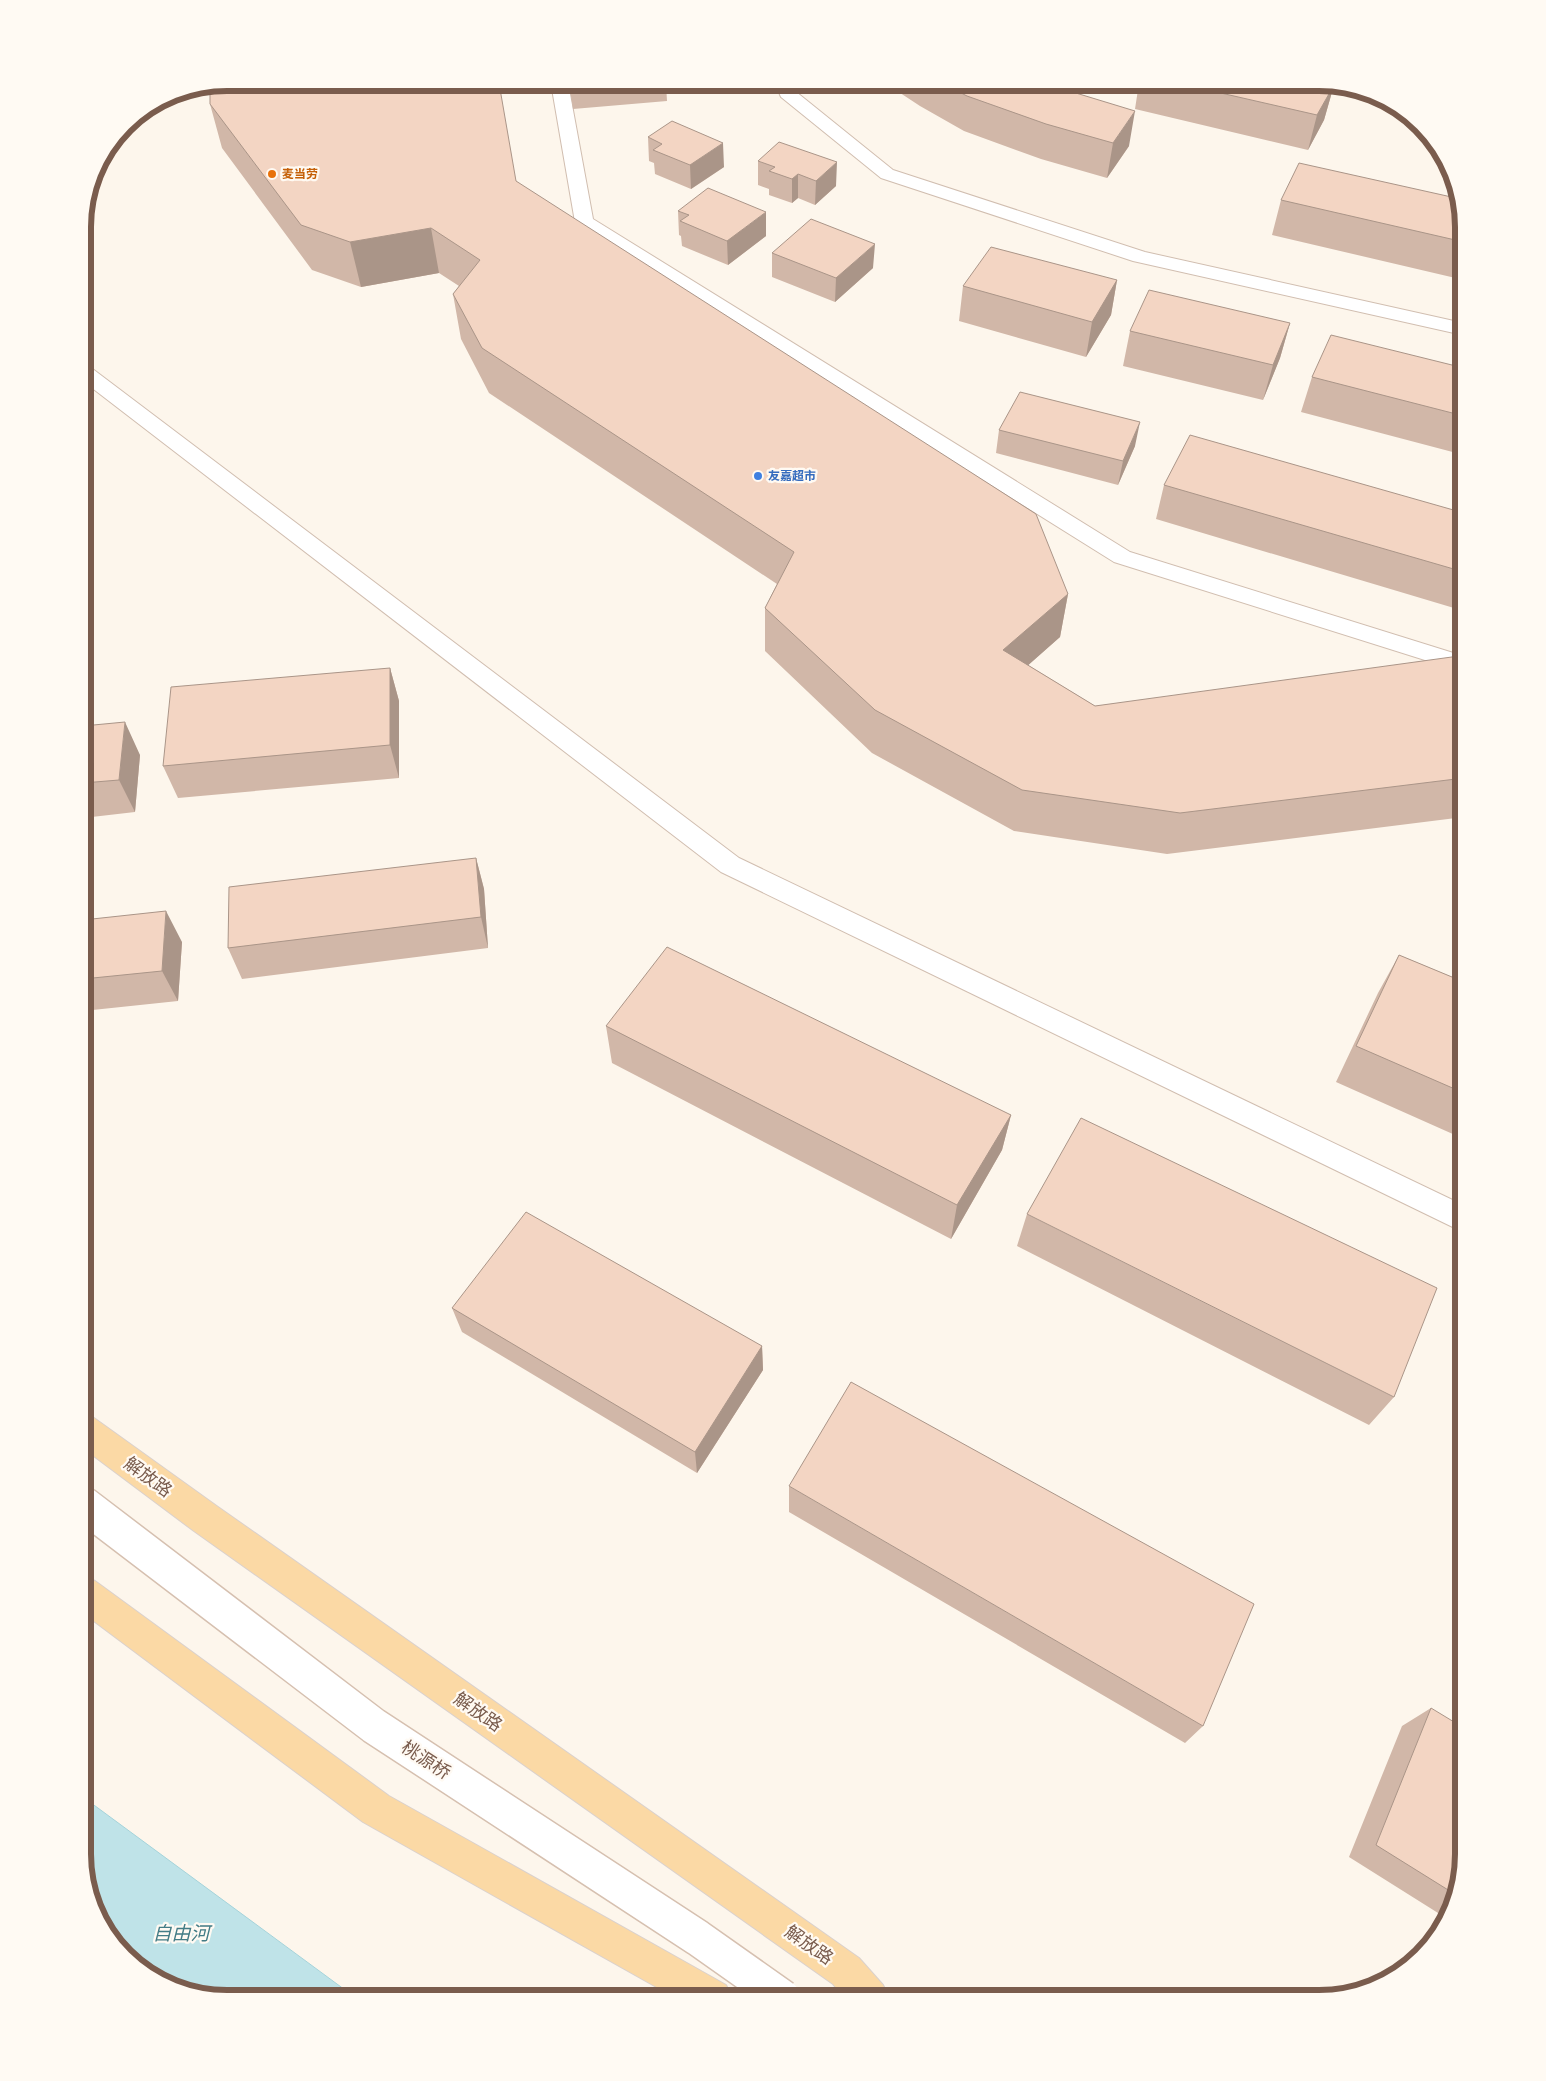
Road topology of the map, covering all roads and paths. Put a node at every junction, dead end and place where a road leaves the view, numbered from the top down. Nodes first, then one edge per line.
1 (561, 92) edge
2 (787, 92) edge
3 (1455, 328) edge
4 (92, 378) edge
5 (1455, 661) edge
6 (1455, 1215) edge
7 (91, 1435) edge
8 (91, 1510) edge
9 (91, 1600) edge
10 (698, 1989) edge
11 (771, 1990) edge
12 (863, 1990) edge

1 - 5 street
2 - 3 street
4 - 6 street
7 - 12 main road, 解放路
8 - 11 street, 桃源桥, bridge
9 - 10 main road

